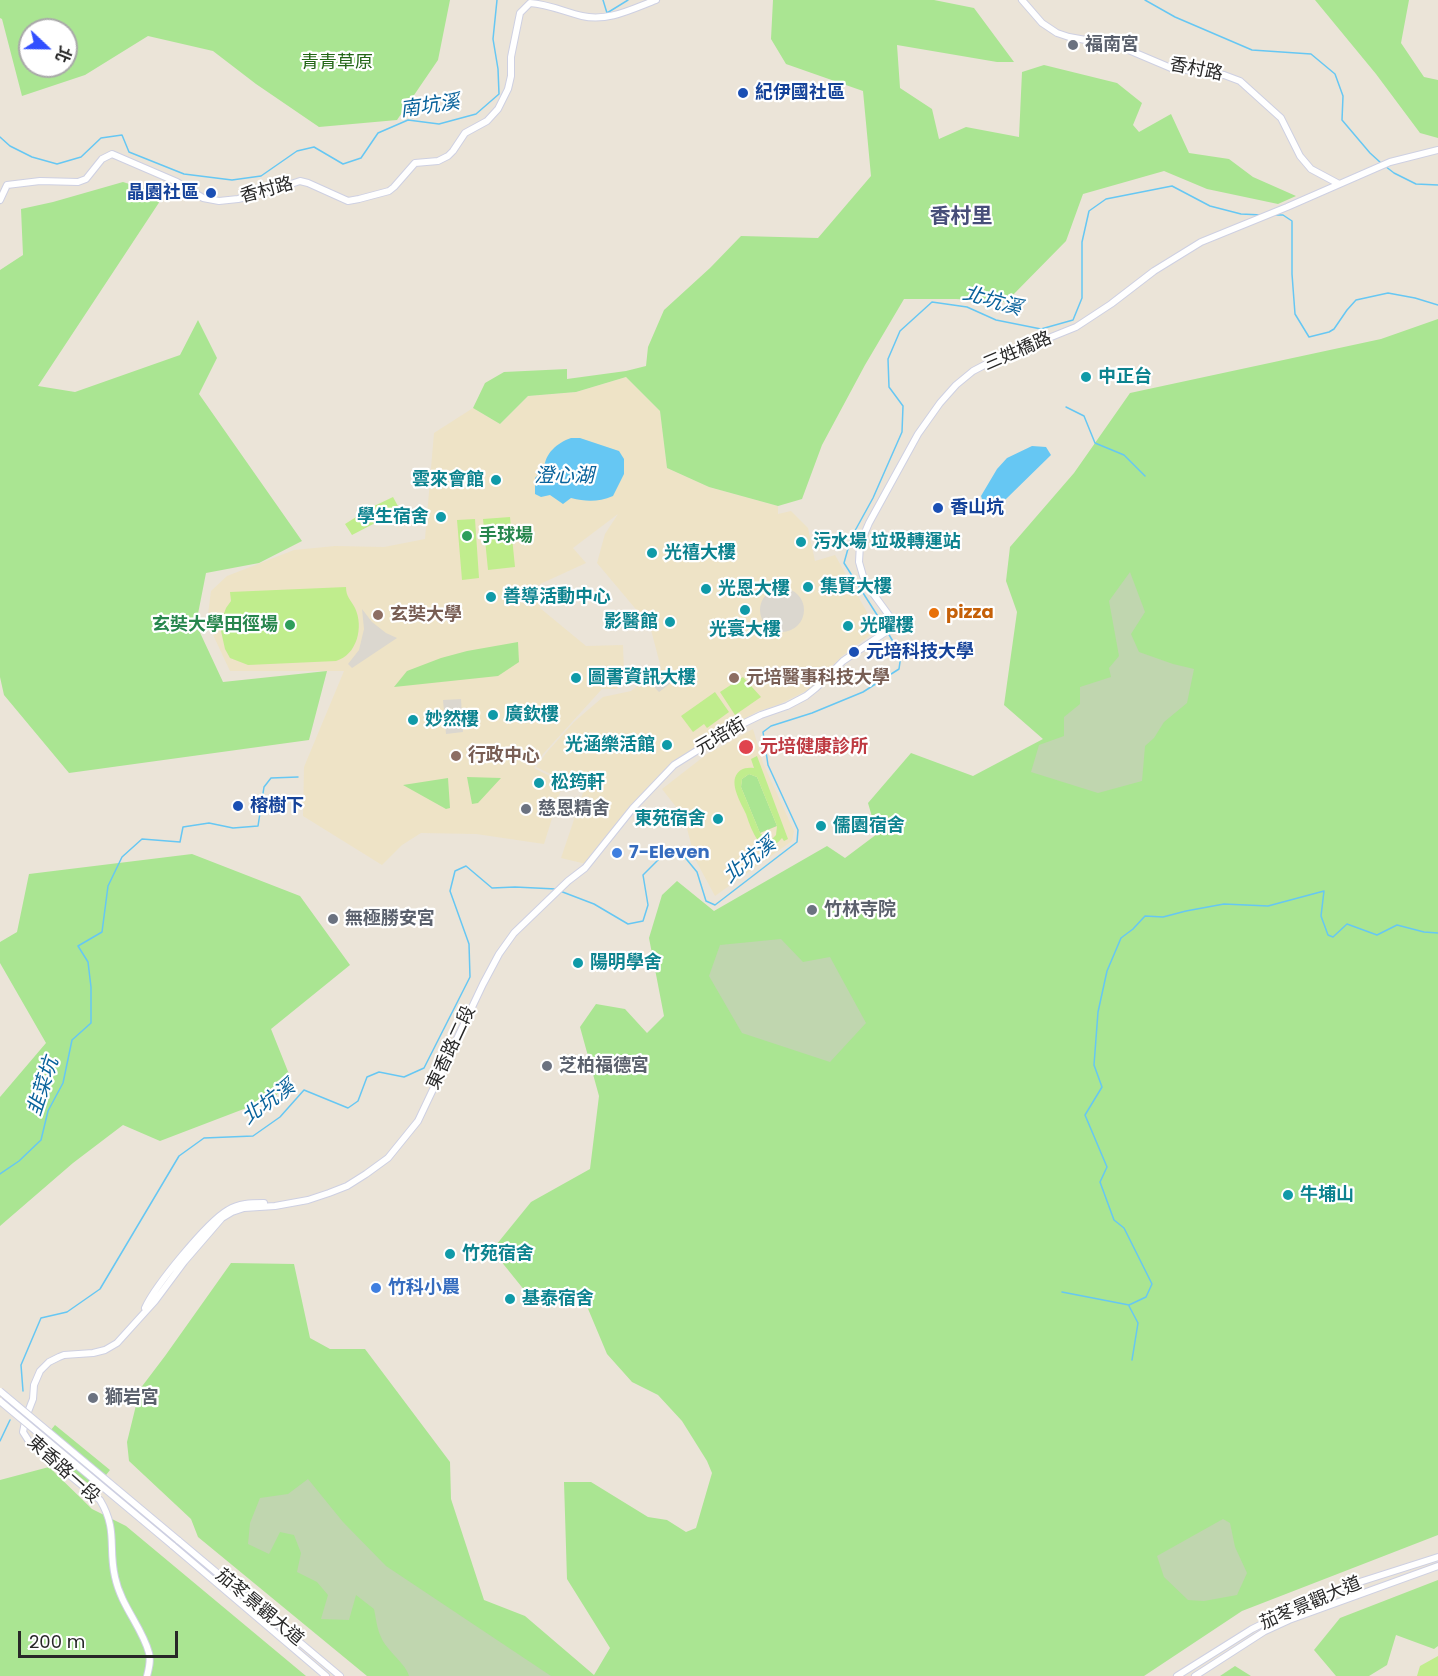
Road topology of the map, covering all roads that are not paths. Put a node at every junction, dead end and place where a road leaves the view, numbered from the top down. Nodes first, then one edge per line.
1 (656, 0) edge
2 (1022, 0) edge
3 (1438, 150) edge
4 (1339, 184) junction
5 (0, 200) edge
6 (893, 627) joint
7 (568, 880) joint
8 (0, 1392) edge
9 (33, 1399) joint
10 (0, 1401) edge
11 (1438, 1557) edge
12 (1438, 1566) edge
13 (147, 1676) edge
14 (326, 1676) edge
15 (340, 1676) edge
16 (1177, 1676) edge
17 (1195, 1676) edge

1 - 5 street, 香村路
2 - 4 street, 香村路
3 - 4 street
4 - 6 street, 三姓橋路
6 - 7 street, 元培街
7 - 9 street, 東香路二段
8 - 15 street, 茄苳景觀大道, bridge
9 - 13 street, 東香路一段
10 - 14 street, 茄苳景觀大道, bridge
11 - 16 street, 茄苳景觀大道
12 - 17 street, 茄苳景觀大道

